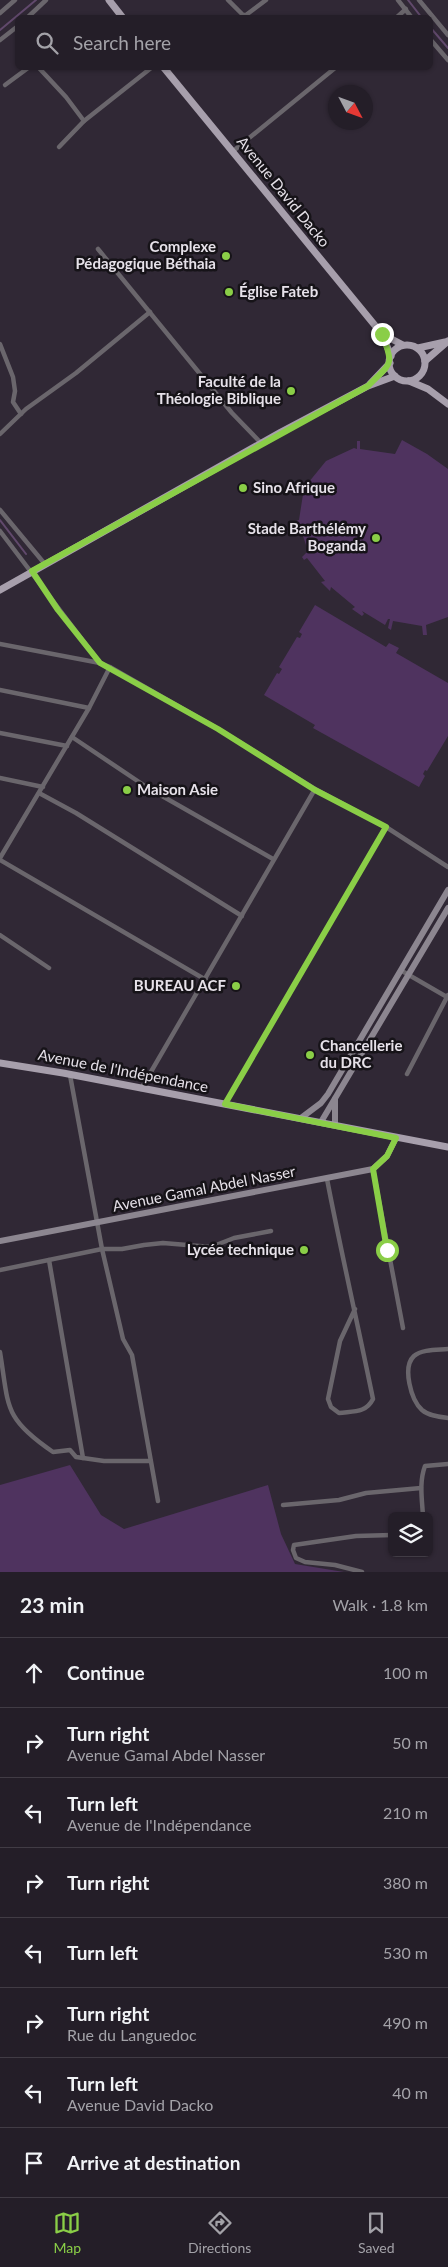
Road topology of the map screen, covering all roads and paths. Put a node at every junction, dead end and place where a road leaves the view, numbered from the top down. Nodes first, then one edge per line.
1 (15, 0) edge
2 (46, 0) edge
3 (109, 0) edge
4 (228, 0) edge
5 (266, 0) edge
6 (398, 0) edge
7 (419, 0) edge
8 (406, 9) junction
9 (0, 13) edge
10 (30, 15) edge
11 (121, 15) edge
12 (399, 15) edge
13 (410, 15) edge
14 (432, 15) edge
15 (433, 16) edge
16 (15, 28) edge
17 (448, 34) edge
18 (0, 40) edge
19 (433, 42) edge
20 (448, 60) edge
21 (25, 70) edge
22 (41, 70) edge
23 (148, 70) edge
24 (166, 70) edge
25 (333, 70) edge
26 (4, 85) dead end
27 (84, 121) junction
28 (59, 147) dead end
29 (232, 152) junction
30 (98, 249) dead end
31 (150, 312) junction
32 (382, 334) junction
33 (447, 341) edge
34 (0, 344) edge
35 (403, 346) junction
36 (418, 348) junction
37 (390, 359) junction
38 (426, 361) junction
39 (423, 371) junction
40 (395, 376) junction
41 (408, 381) junction
42 (368, 386) junction
43 (428, 388) junction
44 (448, 404) edge
45 (21, 414) junction
46 (0, 434) edge
47 (261, 443) junction
48 (0, 510) edge
49 (0, 531) edge
50 (44, 563) junction
51 (32, 571) junction
52 (0, 590) edge
53 (0, 644) edge
54 (100, 663) junction
55 (110, 667) junction
56 (0, 690) edge
57 (89, 708) junction
58 (0, 733) edge
59 (72, 737) junction
60 (67, 746) junction
61 (0, 778) edge
62 (43, 787) junction
63 (315, 790) junction
64 (39, 793) junction
65 (386, 827) junction
66 (0, 859) edge
67 (273, 859) junction
68 (448, 866) edge
69 (448, 890) edge
70 (448, 908) edge
71 (242, 916) junction
72 (0, 935) edge
73 (49, 968) dead end
74 (402, 971) junction
75 (409, 975) junction
76 (206, 980) junction
77 (447, 996) edge
78 (0, 1063) edge
79 (407, 1074) dead end
80 (70, 1075) junction
81 (141, 1089) junction
82 (335, 1096) junction
83 (225, 1104) junction
84 (301, 1118) junction
85 (321, 1122) junction
86 (335, 1125) junction
87 (396, 1138) junction
88 (448, 1147) edge
89 (373, 1169) junction
90 (327, 1178) junction
91 (97, 1221) junction
92 (271, 1231) dead end
93 (0, 1241) edge
94 (102, 1250) junction
95 (49, 1260) junction
96 (0, 1270) edge
97 (355, 1309) junction
98 (403, 1328) dead end
99 (448, 1349) edge
100 (0, 1352) edge
101 (448, 1418) edge
102 (83, 1458) junction
103 (150, 1461) junction
104 (448, 1464) edge
105 (421, 1488) junction
106 (158, 1501) dead end
107 (283, 1505) dead end
108 (422, 1512) edge
109 (388, 1535) edge
110 (362, 1572) edge

1 - 9 street
2 - 10 street
3 - 11 main road
4 - 5 street
6 - 8 street
7 - 14 street
8 - 12 street
8 - 13 street
15 - 17 street
16 - 18 street
19 - 20 street
21 - 26 street
22 - 27 street
23 - 27 street
24 - 29 main road, Avenue David Dacko
25 - 29 street
27 - 28 street
29 - 32 main road, Avenue David Dacko
30 - 31 street
31 - 45 street
31 - 47 street
32 - 35 main road, Avenue David Dacko
32 - 37 main road, Avenue David Dacko
33 - 36 main road
33 - 38 main road
34 - 45 street
35 - 36 main road
35 - 37 main road
36 - 38 main road
37 - 40 main road
37 - 42 main road
38 - 39 main road
39 - 41 main road
39 - 43 main road
40 - 41 main road
40 - 42 main road
41 - 43 main road
42 - 47 main road
43 - 44 main road
45 - 46 street
47 - 50 main road
48 - 50 street
49 - 51 street
50 - 51 main road
51 - 52 main road
51 - 54 street
53 - 54 street
54 - 55 street
55 - 57 street
55 - 63 street
56 - 57 street
57 - 59 street
58 - 60 street
59 - 60 street
59 - 67 street
60 - 62 street
61 - 62 street
62 - 64 street
63 - 65 street
63 - 67 street
64 - 66 street
64 - 71 street
65 - 68 street
65 - 83 street
66 - 76 street
67 - 71 street
69 - 74 street
70 - 75 street
71 - 76 street
72 - 73 street
74 - 75 street
74 - 84 street
75 - 77 street
75 - 82 street
76 - 81 street
77 - 79 street
78 - 80 main road, Avenue de l'Indépendance
80 - 81 main road, Avenue de l'Indépendance
80 - 91 street
81 - 83 main road, Avenue de l'Indépendance
82 - 85 street
82 - 86 street
83 - 84 main road, Avenue de l'Indépendance
84 - 85 main road, Avenue de l'Indépendance
85 - 86 main road, Avenue de l'Indépendance
86 - 87 main road, Avenue de l'Indépendance
87 - 88 main road, Avenue de l'Indépendance
87 - 89 street
89 - 90 street, Avenue Gamal Abdel Nasser
89 - 98 street
90 - 91 street, Avenue Gamal Abdel Nasser
90 - 97 street
91 - 93 street, Avenue Gamal Abdel Nasser
91 - 94 street
92 - 94 street
94 - 95 street
94 - 103 street
95 - 96 street
95 - 102 street
97 - 97 street
99 - 101 street
100 - 102 street
102 - 103 street
103 - 106 street
104 - 105 street
105 - 107 street
105 - 108 street
109 - 110 street

